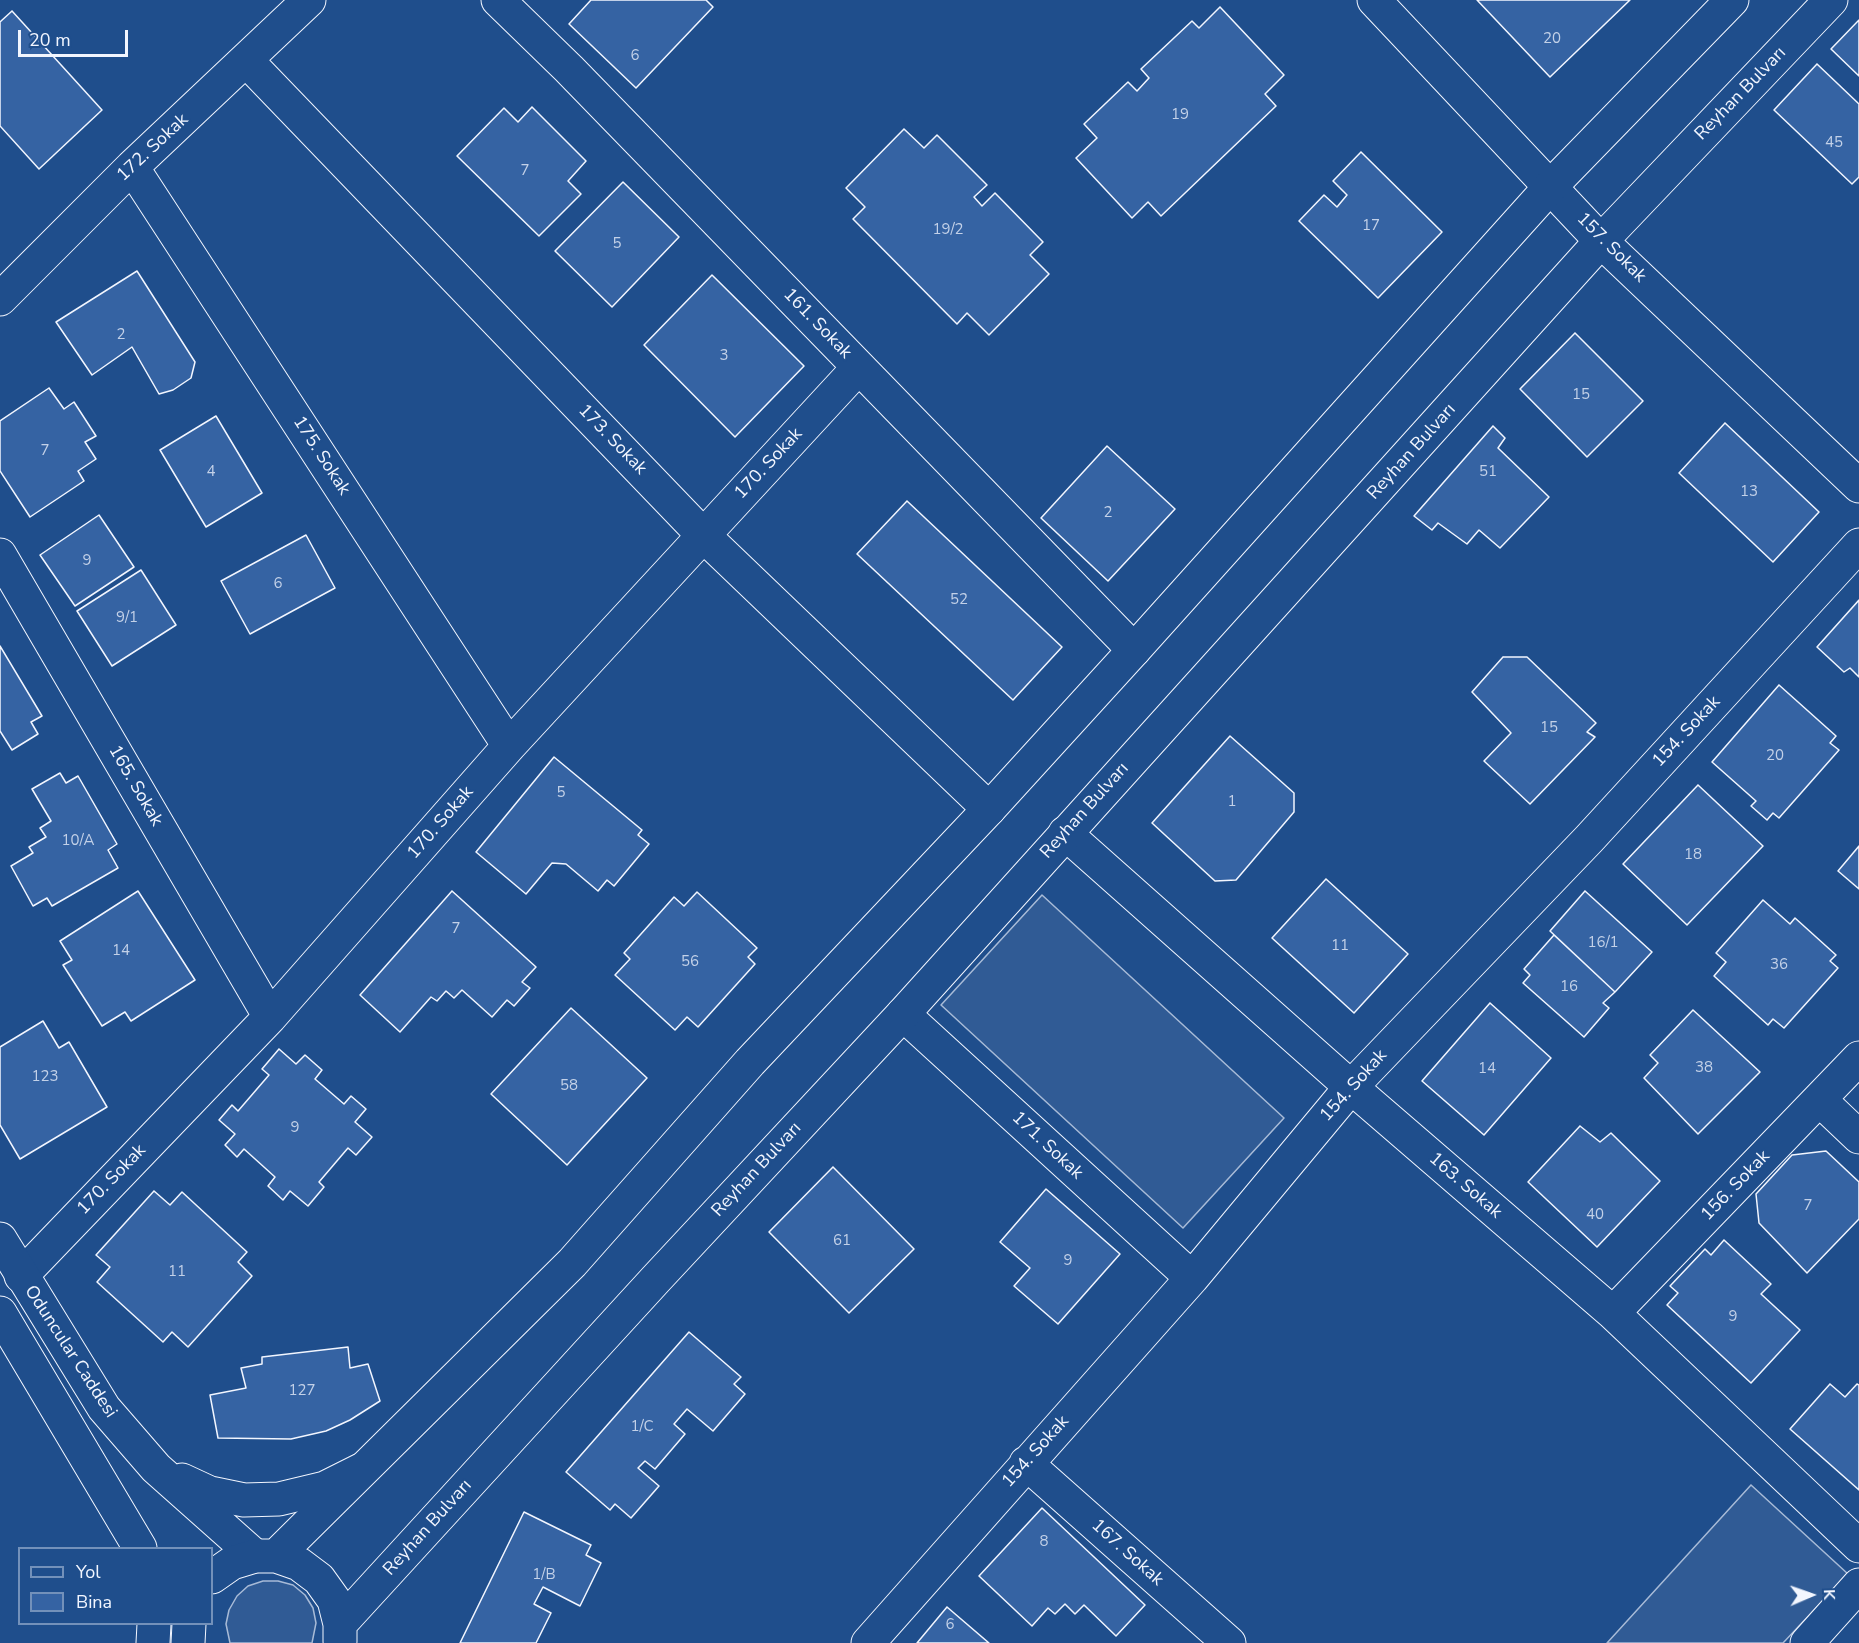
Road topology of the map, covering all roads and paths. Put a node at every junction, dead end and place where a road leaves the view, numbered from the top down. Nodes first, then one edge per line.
1 (309, 0) edge
2 (498, 0) edge
3 (1374, 0) edge
4 (1732, 0) edge
5 (1831, 0) edge
6 (246, 60) junction
7 (132, 167) junction
8 (1551, 186) junction
9 (1601, 241) junction
10 (0, 299) edge
11 (859, 367) junction
12 (1859, 486) edge
13 (703, 535) junction
14 (1859, 545) edge
15 (0, 555) edge
16 (1134, 650) junction
17 (509, 746) junction
18 (989, 809) junction
19 (1065, 833) junction
20 (903, 1014) junction
21 (270, 1017) junction
22 (1859, 1058) edge
23 (1350, 1087) junction
24 (1820, 1100) junction
25 (1859, 1137) edge
26 (0, 1239) edge
27 (21, 1276) junction
28 (1192, 1278) junction
29 (1613, 1313) junction
30 (1, 1316) edge
31 (1026, 1463) junction
32 (370, 1465) junction
33 (156, 1468) junction
34 (1859, 1546) edge
35 (139, 1547) edge
36 (265, 1556) junction
37 (213, 1576) edge
38 (1859, 1585) edge
39 (154, 1625) edge
40 (341, 1638) edge
41 (153, 1643) edge
42 (868, 1643) edge
43 (1229, 1643) edge
44 (1807, 1643) edge

1 - 6 street, 172. Sokak
2 - 11 street, 161. Sokak
3 - 8 street, 157. Sokak
4 - 8 street
5 - 9 street, Reyhan Bulvarı
6 - 7 street, 172. Sokak
6 - 13 street, 173. Sokak
7 - 10 street, 172. Sokak
7 - 17 street, 175. Sokak
8 - 9 street, 157. Sokak
8 - 16 street
9 - 12 street, 157. Sokak
9 - 19 street, Reyhan Bulvarı
11 - 13 street, 170. Sokak
11 - 16 street, 161. Sokak
13 - 17 street, 170. Sokak
13 - 18 street, 173. Sokak
14 - 23 street, 154. Sokak
15 - 21 street, 165. Sokak
16 - 18 street
17 - 21 street, 170. Sokak
18 - 32 street
19 - 20 street, Reyhan Bulvarı
19 - 23 street, 163. Sokak
20 - 28 street, 171. Sokak
20 - 40 street, Reyhan Bulvarı
21 - 27 street, 170. Sokak
22 - 24 street, 156. Sokak
23 - 28 street, 154. Sokak
23 - 29 street, 163. Sokak
24 - 25 street
24 - 29 street, 156. Sokak
26 - 27 street, Oduncular Caddesi
27 - 33 street, Oduncular Caddesi
28 - 31 street, 154. Sokak
29 - 34 street, 163. Sokak
30 - 35 street, Oduncular Caddesi
31 - 42 street, 154. Sokak
31 - 43 street, 167. Sokak
32 - 33 street
32 - 36 street
33 - 36 street, Oduncular Caddesi
36 - 37 street
36 - 40 street, Oduncular Caddesi
38 - 44 street
39 - 41 street

